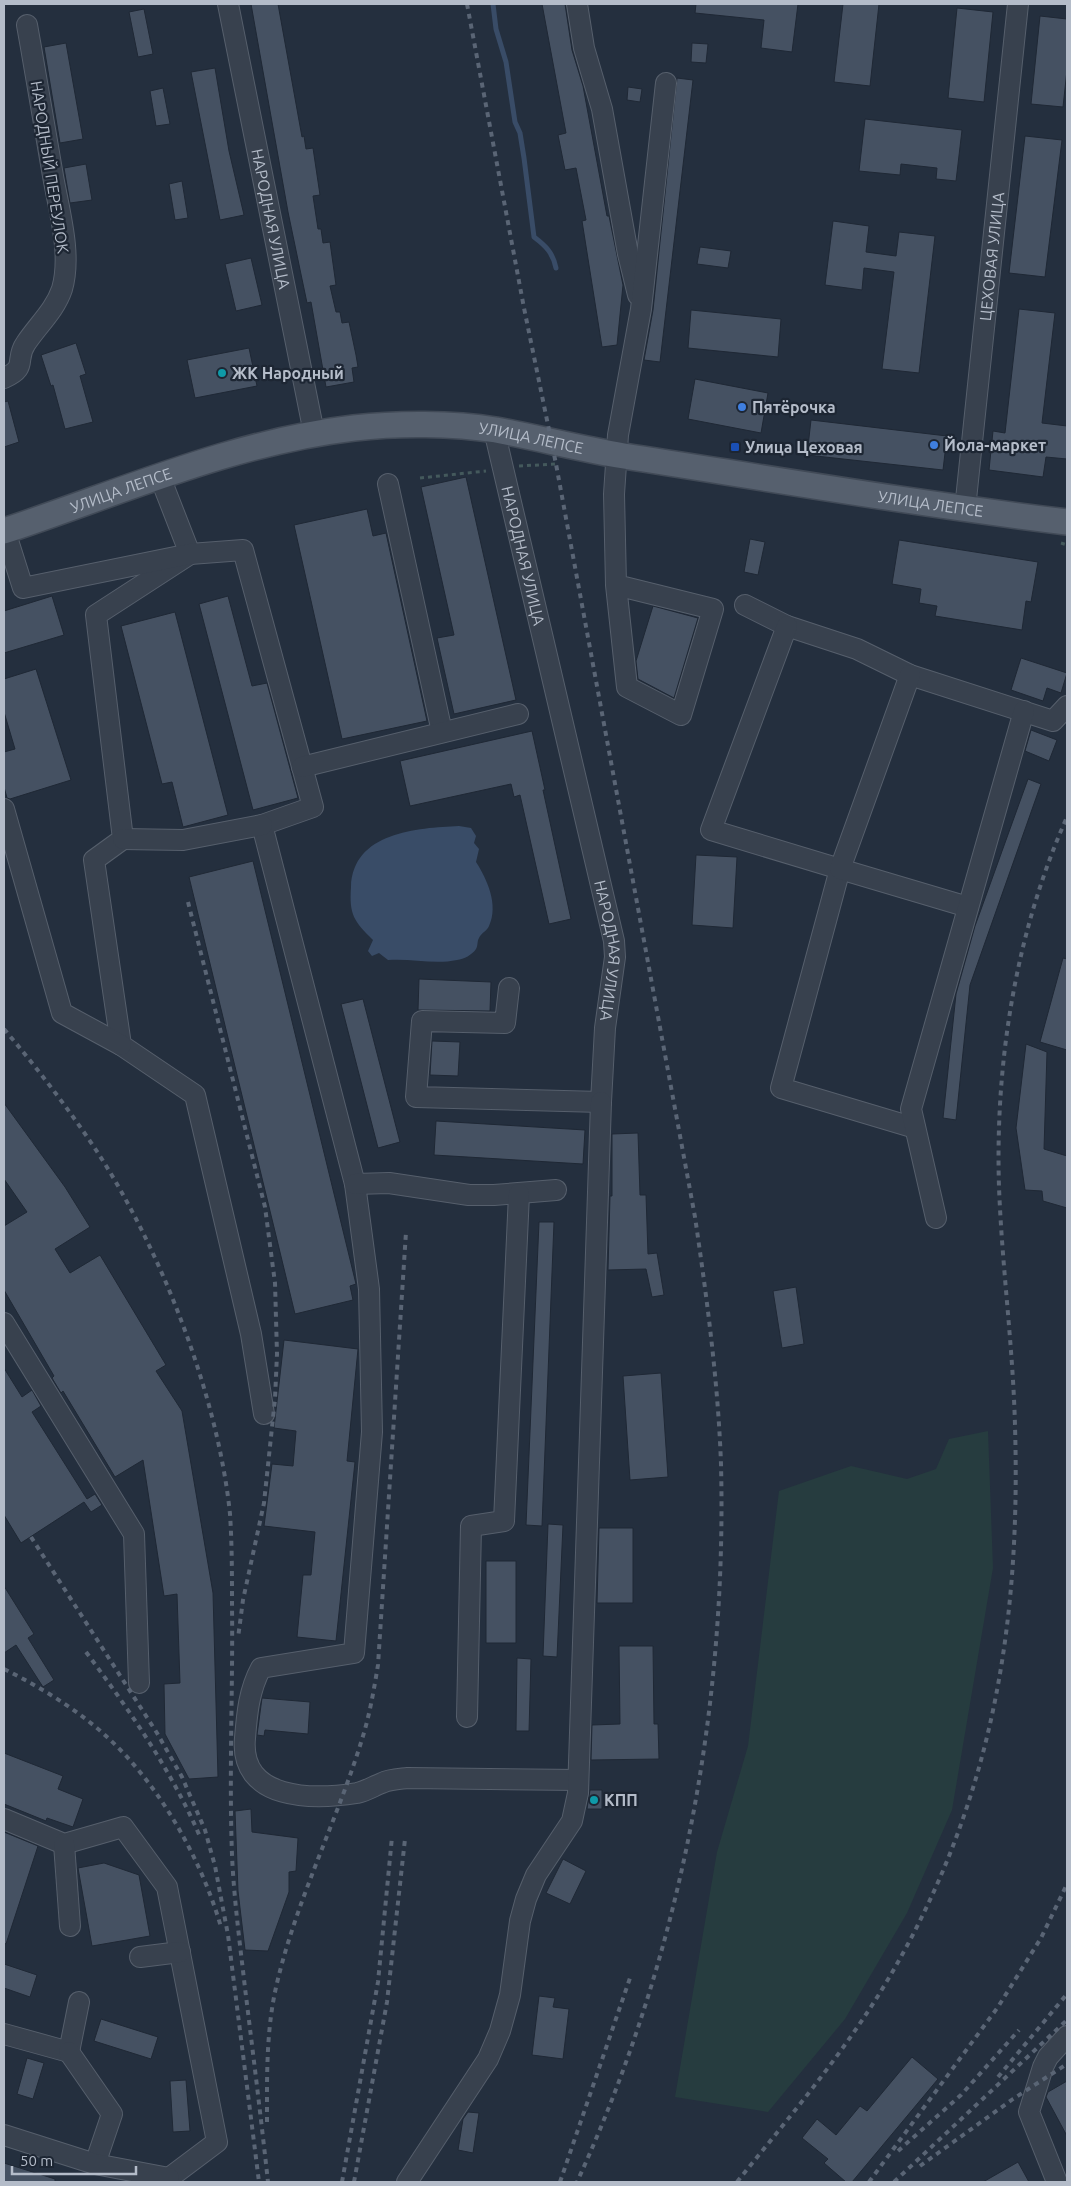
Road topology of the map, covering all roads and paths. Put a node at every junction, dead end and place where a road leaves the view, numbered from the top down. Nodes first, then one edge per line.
1 (228, 4) edge
2 (577, 4) edge
3 (1018, 4) edge
4 (27, 25) dead end
5 (666, 83) dead end
6 (641, 309) junction
7 (4, 378) edge
8 (494, 430) junction
9 (314, 433) junction
10 (617, 454) junction
11 (160, 477) junction
12 (388, 484) dead end
13 (965, 509) junction
14 (1067, 522) edge
15 (5, 531) edge
16 (190, 554) junction
17 (616, 585) junction
18 (745, 606) dead end
19 (787, 626) junction
20 (910, 675) junction
21 (1067, 706) edge
22 (1024, 711) junction
23 (518, 714) dead end
24 (442, 732) junction
25 (302, 767) junction
26 (4, 809) edge
27 (262, 825) junction
28 (123, 839) junction
29 (840, 869) junction
30 (968, 907) junction
31 (509, 988) dead end
32 (121, 1045) junction
33 (601, 1102) junction
34 (915, 1128) junction
35 (355, 1184) junction
36 (556, 1190) dead end
37 (519, 1194) junction
38 (936, 1218) dead end
39 (4, 1323) edge
40 (264, 1414) dead end
41 (140, 1683) dead end
42 (467, 1717) dead end
43 (578, 1780) junction
44 (4, 1819) edge
45 (64, 1844) junction
46 (70, 1926) dead end
47 (180, 1952) junction
48 (140, 1957) dead end
49 (79, 2002) dead end
50 (4, 2034) edge
51 (1067, 2036) edge
52 (69, 2052) junction
53 (4, 2135) edge
54 (95, 2164) junction
55 (168, 2180) edge
56 (407, 2182) edge
57 (1057, 2182) edge

1 - 9 street, НАРОДНАЯ УЛИЦА
2 - 6 street
3 - 13 street, ЦЕХОВАЯ УЛИЦА
4 - 7 street, НАРОДНЫЙ ПЕРЕУЛОК
5 - 6 street
6 - 10 street
8 - 9 main road, УЛИЦА ЛЕПСЕ
8 - 10 main road, УЛИЦА ЛЕПСЕ
8 - 33 street, НАРОДНАЯ УЛИЦА
9 - 11 main road, УЛИЦА ЛЕПСЕ
10 - 13 main road, УЛИЦА ЛЕПСЕ
10 - 17 street
11 - 15 main road, УЛИЦА ЛЕПСЕ
11 - 16 street
12 - 24 street
13 - 14 main road, УЛИЦА ЛЕПСЕ
15 - 16 street
16 - 25 street
16 - 28 street
17 - 17 street
18 - 19 street
19 - 20 street
19 - 29 street
20 - 22 street
20 - 29 street
21 - 22 street
22 - 30 street
23 - 24 street
24 - 25 street
25 - 27 street
26 - 32 street
27 - 28 street
27 - 35 street
28 - 32 street
29 - 30 street
29 - 34 street
30 - 34 street
31 - 33 street
32 - 40 street
33 - 43 street, НАРОДНАЯ УЛИЦА
34 - 38 street
35 - 37 street
35 - 43 street
36 - 37 street
37 - 42 street
39 - 41 street
43 - 56 street, НАРОДНАЯ УЛИЦА
44 - 45 street
45 - 46 street
45 - 47 street
47 - 48 street
47 - 55 street
49 - 52 street
50 - 52 street
51 - 57 street
52 - 54 street
53 - 54 street
54 - 55 street

